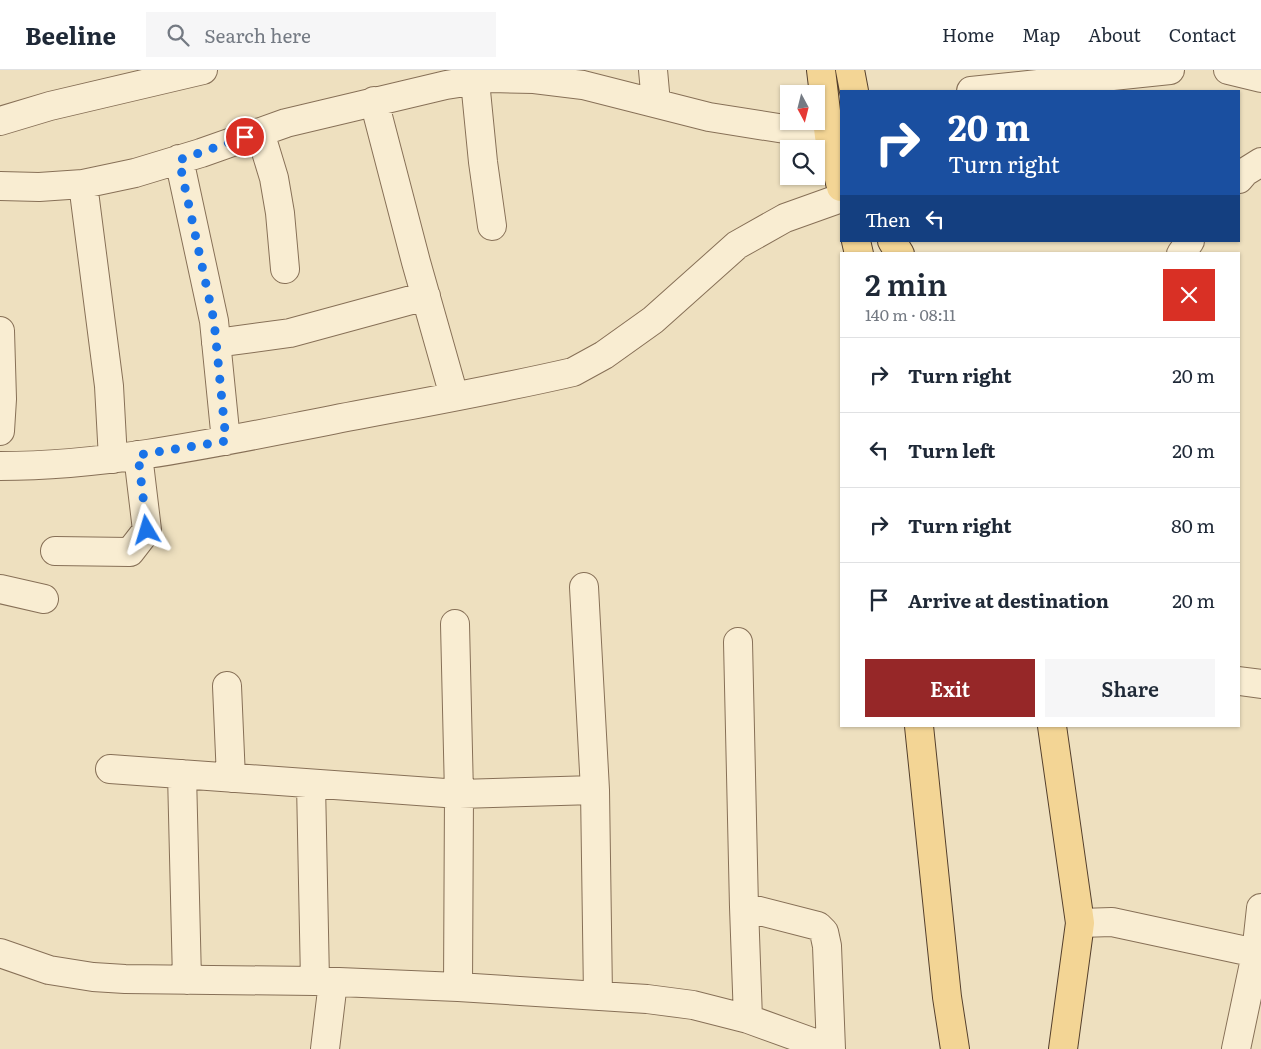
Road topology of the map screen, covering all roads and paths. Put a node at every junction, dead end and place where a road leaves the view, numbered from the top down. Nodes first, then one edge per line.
1 (203, 70) edge
2 (653, 70) edge
3 (821, 70) edge
4 (850, 70) edge
5 (1170, 70) edge
6 (1228, 70) edge
7 (1261, 78) edge
8 (120, 80) edge
9 (475, 81) junction
10 (854, 90) edge
11 (980, 90) edge
12 (374, 101) junction
13 (656, 103) junction
14 (0, 121) edge
15 (260, 132) junction
16 (830, 136) junction
17 (179, 160) junction
18 (1261, 162) edge
19 (1240, 178) edge
20 (840, 182) edge
21 (83, 184) junction
22 (0, 186) edge
23 (840, 198) edge
24 (492, 226) dead end
25 (285, 269) dead end
26 (426, 296) junction
27 (0, 331) edge
28 (216, 343) junction
29 (454, 396) junction
30 (0, 431) edge
31 (226, 441) junction
32 (125, 457) junction
33 (0, 466) edge
34 (55, 551) dead end
35 (584, 587) dead end
36 (0, 589) edge
37 (44, 599) dead end
38 (454, 624) dead end
39 (738, 642) dead end
40 (1240, 681) edge
41 (1261, 684) edge
42 (227, 686) dead end
43 (919, 727) edge
44 (1052, 727) edge
45 (110, 769) dead end
46 (182, 774) junction
47 (231, 778) junction
48 (312, 784) junction
49 (595, 790) junction
50 (459, 794) junction
51 (744, 907) junction
52 (1261, 908) edge
53 (1080, 924) junction
54 (0, 953) edge
55 (1258, 954) edge
56 (187, 980) junction
57 (324, 982) junction
58 (458, 987) junction
59 (598, 996) junction
60 (748, 1019) junction
61 (1067, 1048) edge
62 (325, 1049) edge
63 (831, 1049) edge
64 (955, 1049) edge
65 (1236, 1049) edge

1 - 8 street
2 - 13 street
3 - 16 main road
4 - 10 main road
5 - 11 street
6 - 7 street
8 - 14 street
9 - 12 street
9 - 13 street
9 - 24 street
12 - 15 street
12 - 26 street
13 - 16 street
15 - 17 street
15 - 25 street
16 - 20 main road
17 - 21 street
17 - 28 street
18 - 19 street
21 - 22 street
21 - 32 street
23 - 29 street
26 - 28 street
26 - 29 street
27 - 30 street
28 - 31 street
29 - 31 street
31 - 32 street
32 - 33 street
32 - 34 street
35 - 49 street
36 - 37 street
38 - 50 street
39 - 51 street
40 - 41 street
42 - 47 street
43 - 64 main road
44 - 53 main road
45 - 46 street
46 - 47 street
46 - 56 street
47 - 48 street
48 - 50 street
48 - 57 street
49 - 50 street
49 - 59 street
50 - 58 street
51 - 60 street
51 - 63 street
52 - 55 street
53 - 55 street
53 - 61 main road
54 - 56 street
55 - 65 street
56 - 57 street
57 - 58 street
57 - 62 street
58 - 59 street
59 - 60 street
60 - 63 street

